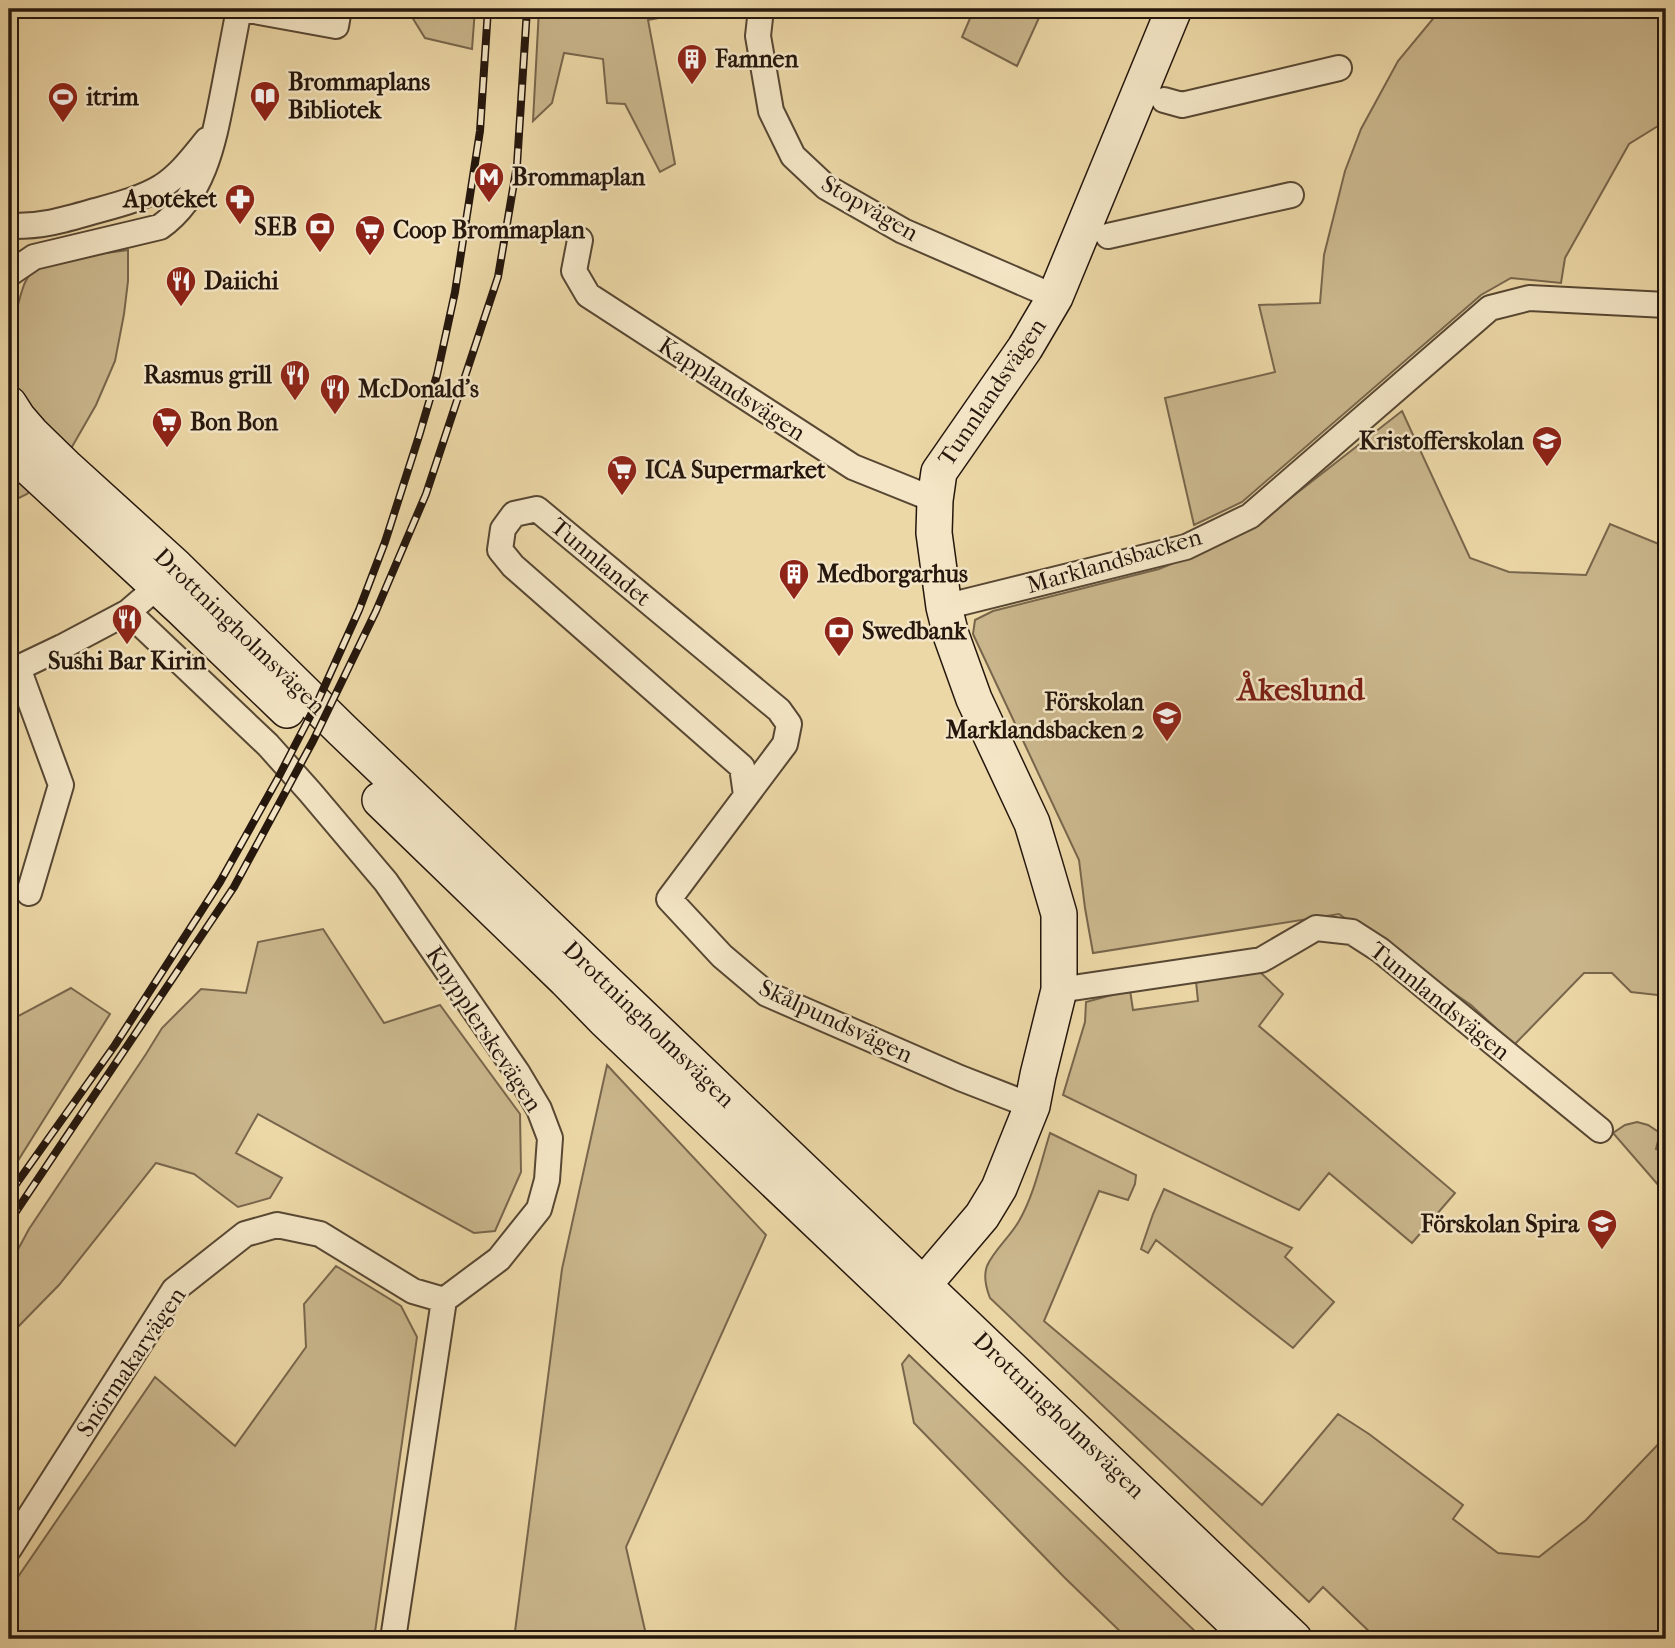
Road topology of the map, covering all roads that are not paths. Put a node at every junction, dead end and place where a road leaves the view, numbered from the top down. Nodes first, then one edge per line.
1 (241, 9) edge
2 (339, 9) edge
3 (761, 9) edge
4 (1174, 9) edge
5 (1339, 68) dead end
6 (1164, 100) dead end
7 (216, 128) junction
8 (1292, 195) dead end
9 (9, 226) edge
10 (1108, 236) dead end
11 (580, 240) dead end
12 (9, 274) edge
13 (1055, 297) junction
14 (1666, 305) edge
15 (9, 404) edge
16 (9, 449) edge
17 (935, 500) junction
18 (166, 577) junction
19 (944, 607) junction
20 (128, 612) junction
21 (13, 669) edge
22 (746, 795) junction
23 (29, 893) dead end
24 (1059, 990) junction
25 (1032, 1106) junction
26 (1600, 1130) dead end
27 (914, 1296) junction
28 (444, 1300) junction
29 (9, 1549) edge
30 (393, 1639) edge
31 (1252, 1639) edge
32 (1294, 1639) edge

1 - 2 street
1 - 7 street
3 - 13 street, Stopvägen
4 - 13 main road, Tunnlandsvägen
5 - 6 street
7 - 9 street
7 - 12 street
8 - 10 street
11 - 17 street, Kapplandsvägen
13 - 17 main road, Tunnlandsvägen
14 - 19 street, Marklandsbacken
15 - 18 main road, Drottningholmsvägen
16 - 18 main road, Drottningholmsvägen
17 - 19 main road, Tunnlandsvägen
18 - 20 street
18 - 27 main road, Drottningholmsvägen
19 - 24 main road, Tunnlandsvägen
20 - 21 street
20 - 28 street, Knypplerskevägen
21 - 23 street
22 - 22 street, Tunnlandet
22 - 25 street, Skålpundsvägen
24 - 25 main road, Tunnlandsvägen
24 - 26 street, Tunnlandsvägen
25 - 27 main road, Tunnlandsvägen
27 - 31 main road, Drottningholmsvägen
27 - 32 main road, Drottningholmsvägen
28 - 29 street, Snörmakarvägen
28 - 30 street

